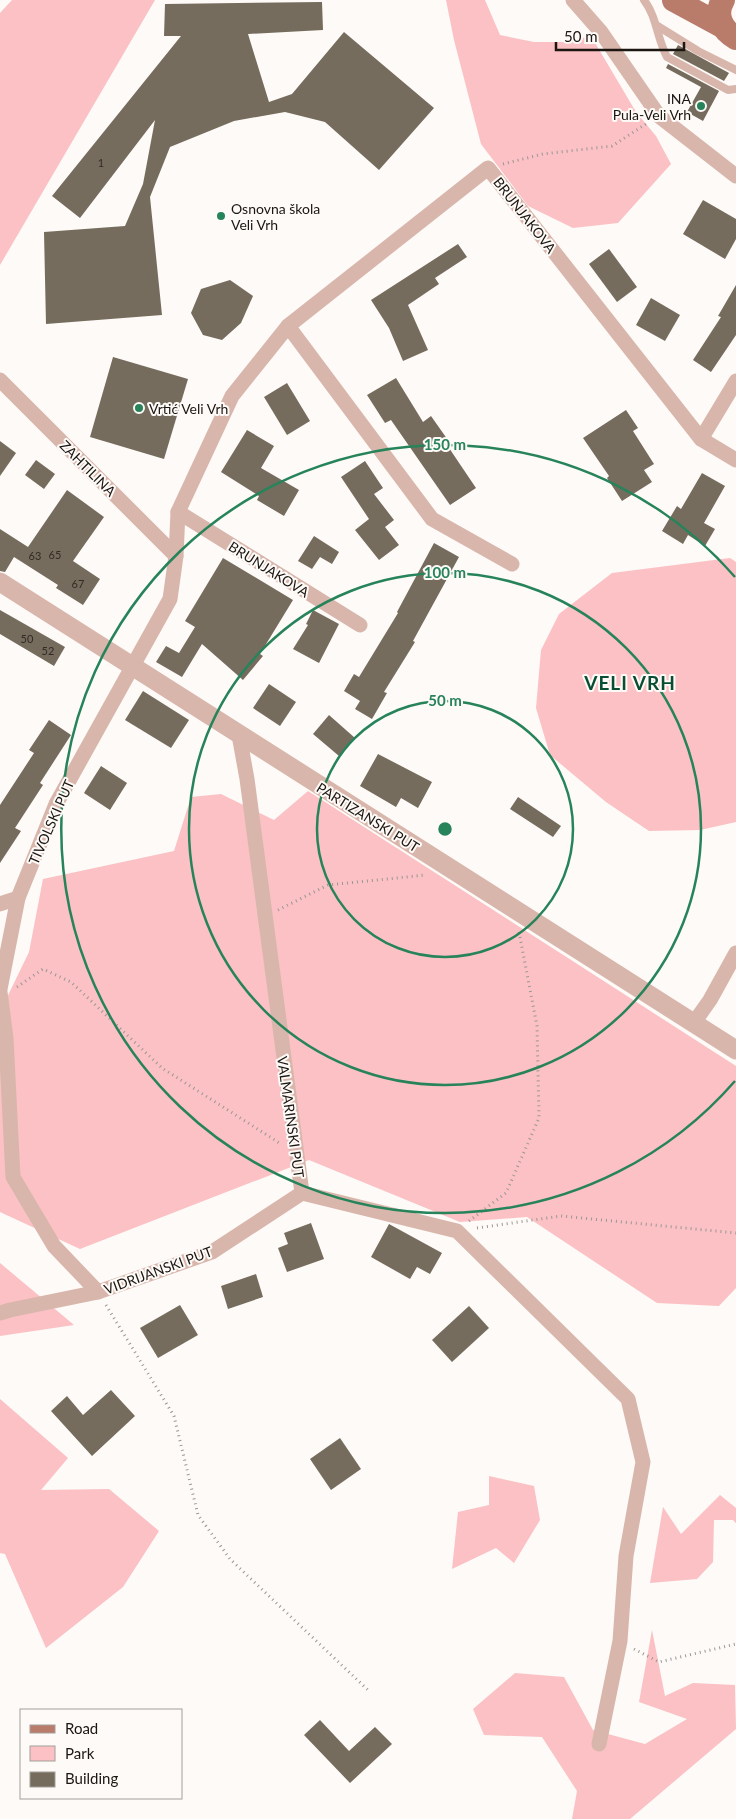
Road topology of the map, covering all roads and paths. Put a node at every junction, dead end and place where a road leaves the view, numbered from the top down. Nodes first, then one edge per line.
1 (573, 0) edge
2 (644, 0) edge
3 (674, 0) edge
4 (723, 0) edge
5 (656, 25) junction
6 (729, 32) edge
7 (736, 70) edge
8 (736, 89) edge
9 (659, 116) junction
10 (488, 168) junction
11 (736, 176) edge
12 (288, 326) junction
13 (0, 380) edge
14 (736, 381) edge
15 (701, 439) junction
16 (736, 460) edge
17 (178, 512) junction
18 (176, 556) junction
19 (512, 564) dead end
20 (0, 582) edge
21 (360, 625) dead end
22 (132, 667) junction
23 (239, 734) junction
24 (454, 872) junction
25 (18, 898) junction
26 (0, 904) edge
27 (515, 910) junction
28 (265, 916) junction
29 (736, 953) edge
30 (0, 993) edge
31 (693, 1024) junction
32 (736, 1050) edge
33 (296, 1153) junction
34 (302, 1193) junction
35 (457, 1231) junction
36 (736, 1234) edge
37 (98, 1292) junction
38 (0, 1313) edge
39 (620, 1641) junction
40 (736, 1644) edge
41 (369, 1691) dead end
42 (599, 1744) dead end

1 - 9 street
2 - 5 lane
3 - 6 main road
4 - 6 main road
5 - 7 lane
5 - 8 lane
9 - 10 path
9 - 11 street
10 - 12 street, BRUNJAKOVA
10 - 15 street, BRUNJAKOVA
12 - 17 street, BRUNJAKOVA
12 - 19 street
13 - 18 street, ZAHTILINA
14 - 15 street
15 - 16 street
17 - 18 street, BRUNJAKOVA
17 - 21 street, BRUNJAKOVA
18 - 22 street, BRUNJAKOVA
20 - 22 street, PARTIZANSKI PUT
22 - 23 street, PARTIZANSKI PUT
22 - 25 street, TIVOLSKI PUT
23 - 24 street, PARTIZANSKI PUT
23 - 28 street, VALMARINSKI PUT
24 - 27 street, PARTIZANSKI PUT
24 - 28 path
25 - 26 street
25 - 30 street, TIVOLSKI PUT
27 - 31 street, PARTIZANSKI PUT
27 - 35 path
28 - 33 street, VALMARINSKI PUT
29 - 31 street
30 - 33 path
30 - 37 street, TIVOLSKI PUT
31 - 32 street, PARTIZANSKI PUT
33 - 34 street, VALMARINSKI PUT
34 - 35 street, VALMARINSKI PUT
34 - 37 street, VIDRIJANSKI PUT
35 - 36 path
35 - 39 street
37 - 38 street, VIDRIJANSKI PUT
37 - 41 path
39 - 40 path
39 - 42 street

